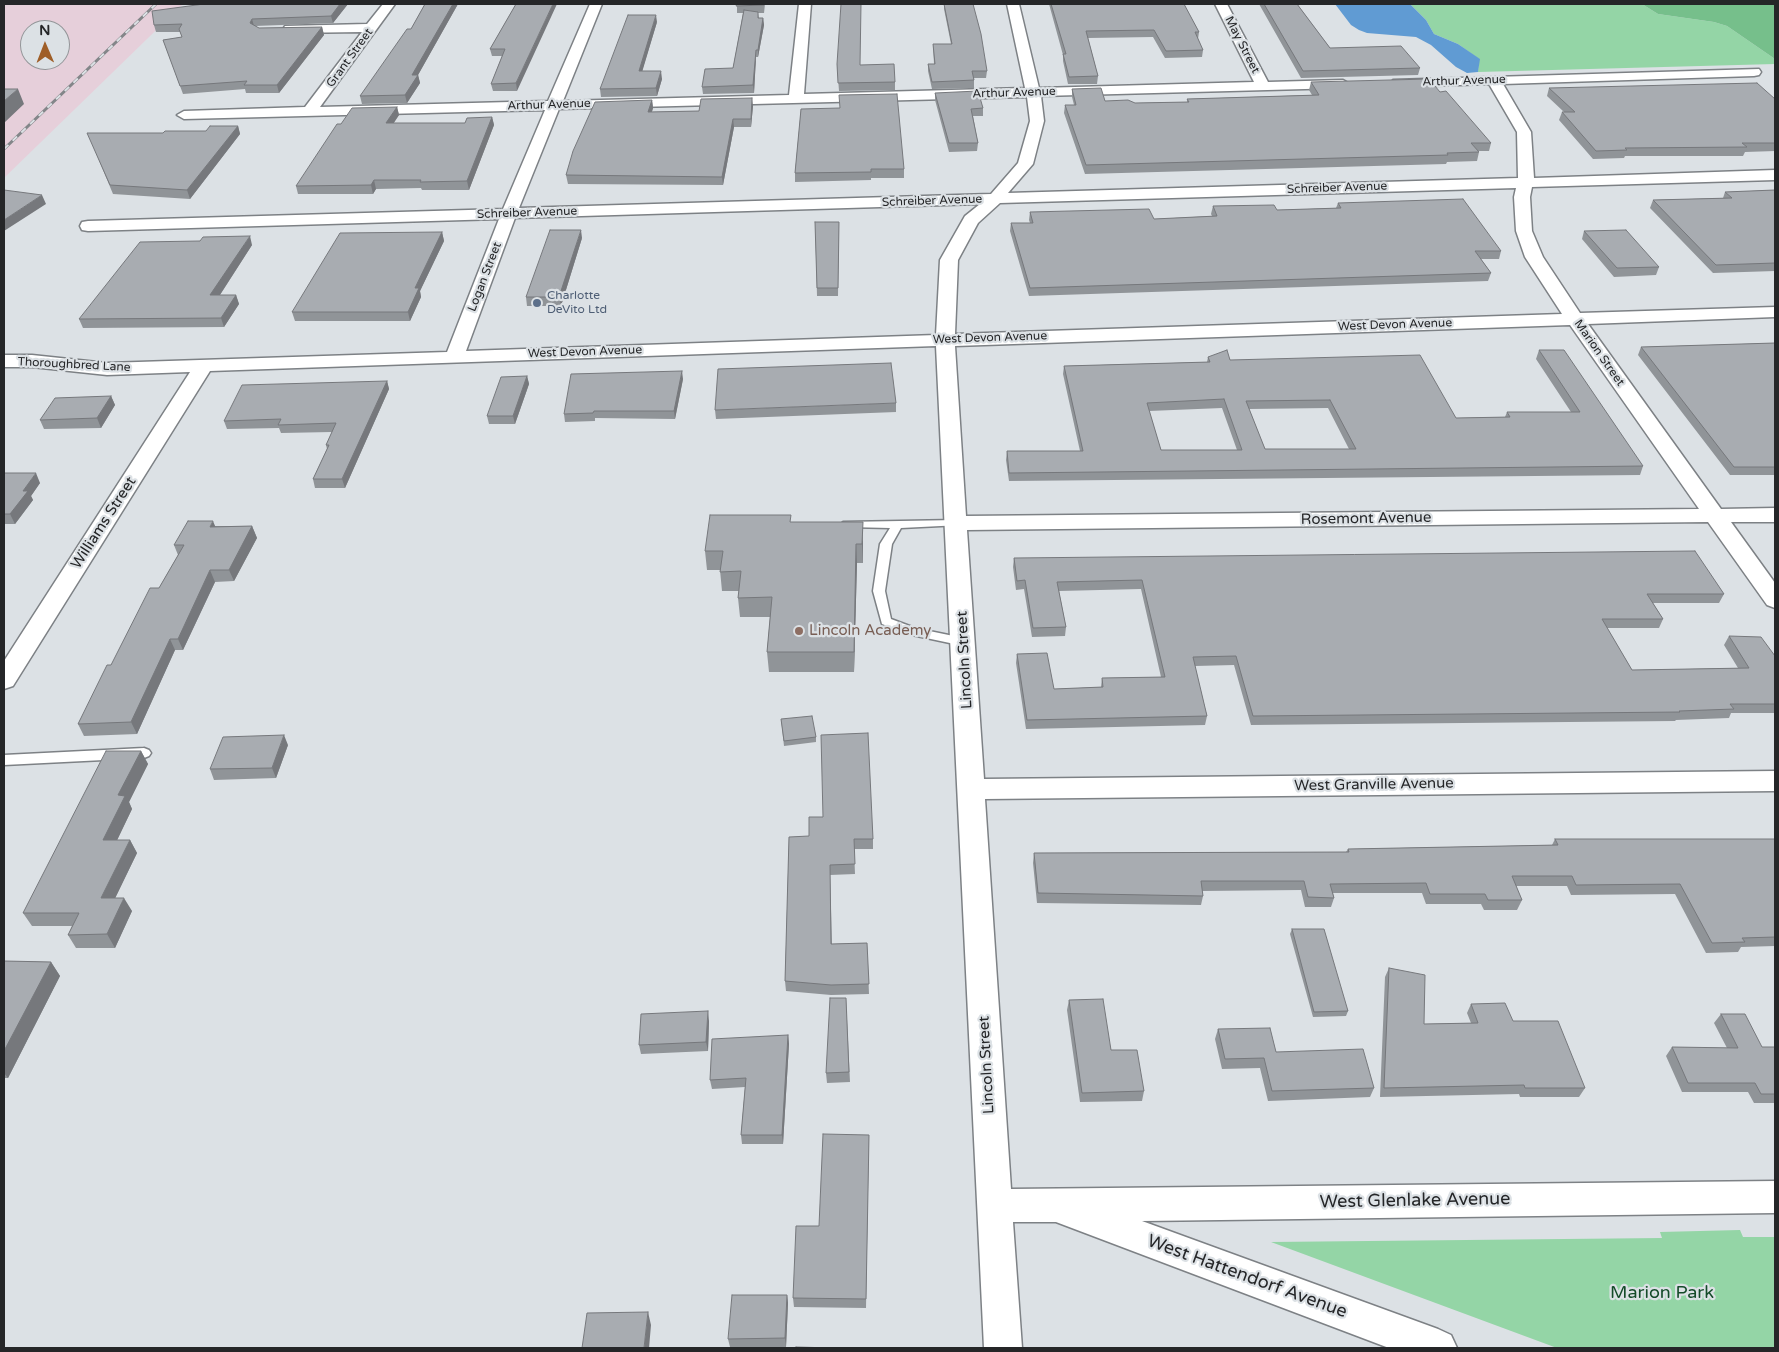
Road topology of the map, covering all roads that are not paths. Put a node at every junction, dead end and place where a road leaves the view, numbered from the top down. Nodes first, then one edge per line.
1 (389, 4) edge
2 (596, 4) edge
3 (805, 4) edge
4 (1013, 4) edge
5 (1221, 4) edge
6 (372, 28) junction
7 (279, 30) edge
8 (1754, 72) dead end
9 (1494, 80) junction
10 (1388, 83) edge
11 (1359, 84) edge
12 (1263, 86) junction
13 (1033, 92) junction
14 (796, 98) junction
15 (554, 105) junction
16 (310, 112) junction
17 (184, 115) dead end
18 (1775, 175) edge
19 (1525, 182) junction
20 (995, 199) junction
21 (509, 213) junction
22 (88, 226) dead end
23 (1775, 312) edge
24 (1575, 319) junction
25 (945, 339) junction
26 (454, 357) junction
27 (4, 361) edge
28 (204, 365) junction
29 (1775, 515) edge
30 (1715, 516) junction
31 (957, 523) junction
32 (839, 524) edge
33 (897, 525) junction
34 (1775, 600) edge
35 (964, 642) junction
36 (4, 680) edge
37 (144, 753) dead end
38 (4, 760) edge
39 (1775, 781) edge
40 (972, 789) junction
41 (1775, 1198) edge
42 (1055, 1205) junction
43 (995, 1206) junction
44 (1003, 1348) edge
45 (1438, 1348) edge

1 - 6 street, Grant Street
2 - 15 street, Logan Street
3 - 14 street
4 - 13 street, Lincoln Street
5 - 12 street, May Street
6 - 7 street
6 - 16 street, Grant Street
8 - 9 street, Arthur Avenue
9 - 10 street, Arthur Avenue
9 - 19 street, Marion Street
11 - 12 street, Arthur Avenue
12 - 13 street, Arthur Avenue
13 - 14 street, Arthur Avenue
13 - 20 street, Lincoln Street
14 - 15 street, Arthur Avenue
15 - 16 street, Arthur Avenue
15 - 21 street, Logan Street
16 - 17 street, Arthur Avenue
18 - 19 street, Schreiber Avenue
19 - 20 street, Schreiber Avenue
19 - 24 street, Marion Street
20 - 21 street, Schreiber Avenue
20 - 25 street, Lincoln Street
21 - 22 street, Schreiber Avenue
21 - 26 street, Logan Street
23 - 24 street, West Devon Avenue
24 - 25 street, West Devon Avenue
24 - 30 street, Marion Street
25 - 26 street, West Devon Avenue
25 - 31 street, Lincoln Street
26 - 28 street, West Devon Avenue
27 - 28 street, Thoroughbred Lane
28 - 36 street, Williams Street
29 - 30 street, Rosemont Avenue
30 - 31 street, Rosemont Avenue
30 - 34 street, Marion Street
31 - 33 lane
31 - 35 street, Lincoln Street
32 - 33 lane
33 - 35 lane
35 - 40 street, Lincoln Street
37 - 38 lane
39 - 40 street, West Granville Avenue
40 - 43 street, Lincoln Street
41 - 42 street, West Glenlake Avenue
42 - 43 street, West Glenlake Avenue
42 - 45 street, West Hattendorf Avenue
43 - 44 street, Lincoln Street

